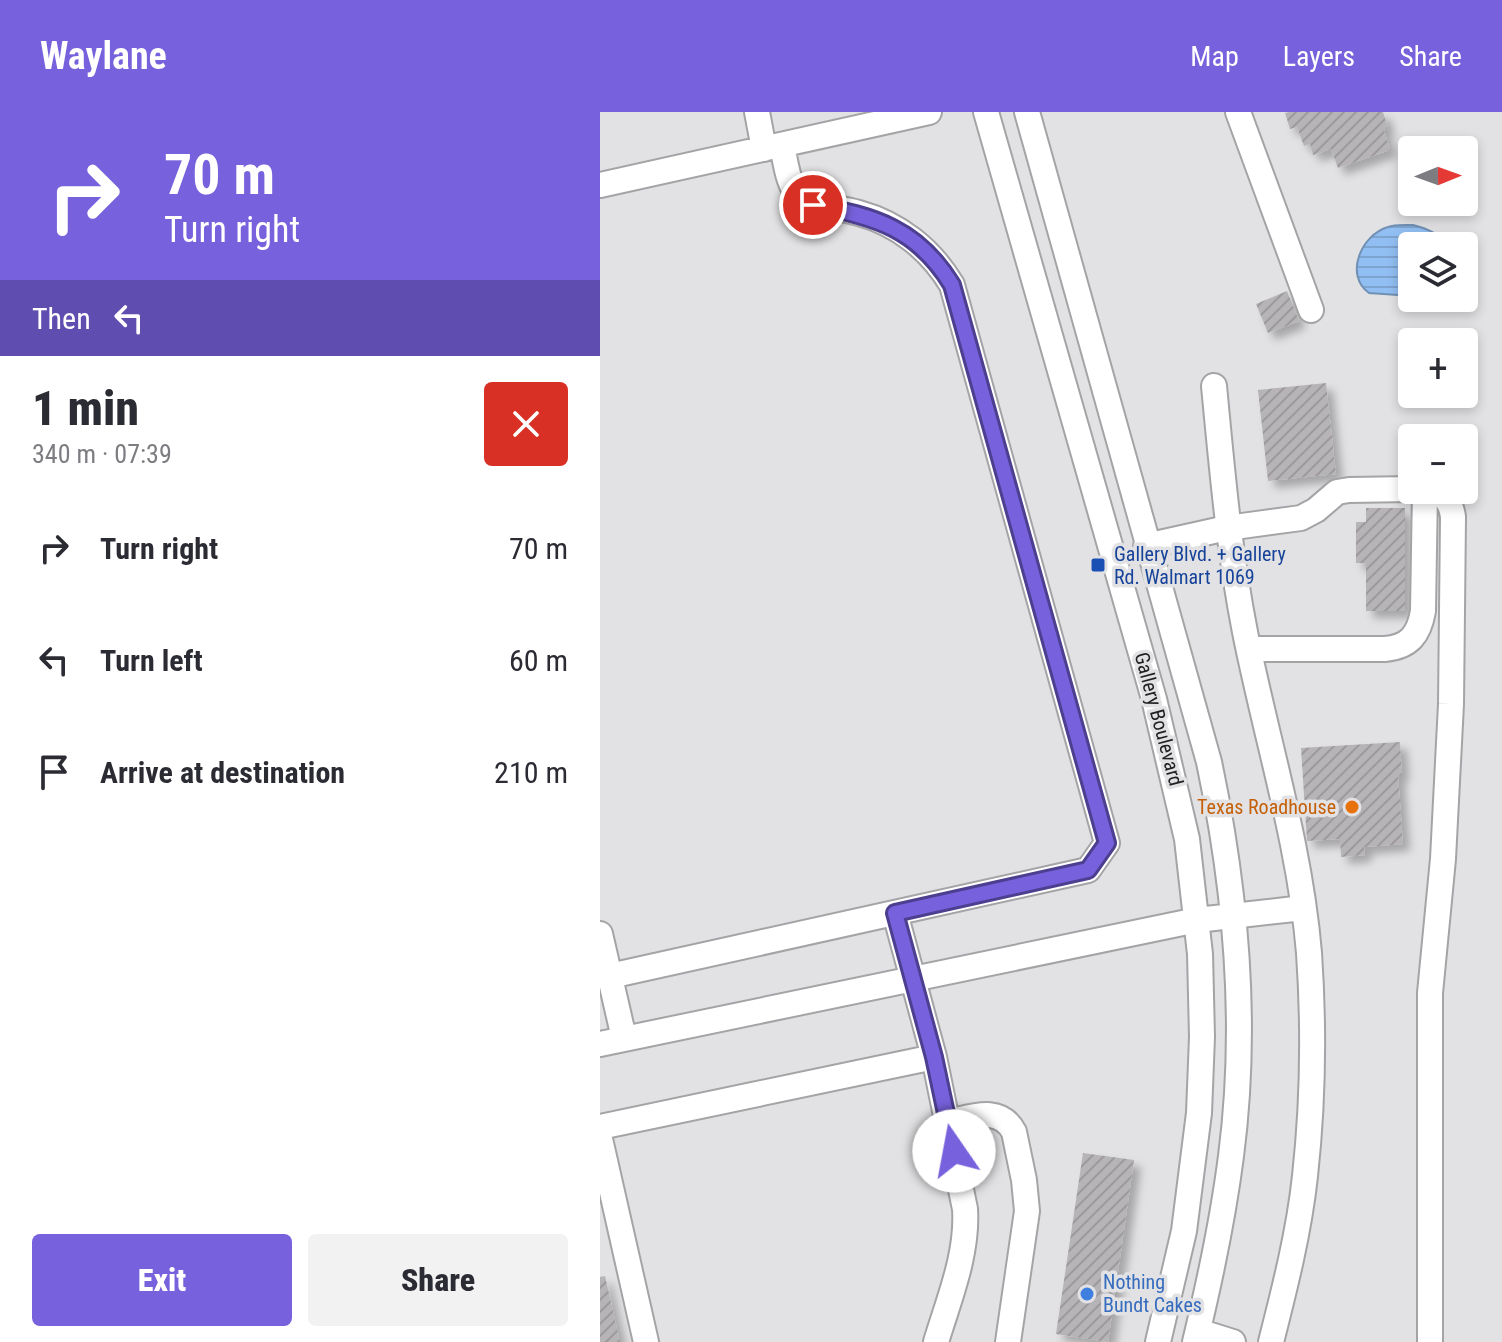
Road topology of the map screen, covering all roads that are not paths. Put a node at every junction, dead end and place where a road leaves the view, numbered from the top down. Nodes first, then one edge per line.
1 (757, 112) edge
2 (929, 112) edge
3 (986, 112) edge
4 (1027, 112) edge
5 (1238, 112) edge
6 (773, 147) junction
7 (600, 185) edge
8 (1311, 310) dead end
9 (1214, 386) dead end
10 (1398, 490) edge
11 (1413, 504) edge
12 (1426, 504) edge
13 (1450, 504) edge
14 (1227, 528) junction
15 (1146, 546) junction
16 (1407, 643) junction
17 (1249, 649) junction
18 (1303, 908) junction
19 (895, 913) junction
20 (1234, 915) junction
21 (1197, 920) junction
22 (600, 934) edge
23 (610, 976) junction
24 (913, 978) junction
25 (612, 1041) edge
26 (934, 1057) junction
27 (948, 1122) junction
28 (600, 1127) edge
29 (600, 1139) edge
30 (1197, 1337) edge
31 (646, 1342) edge
32 (936, 1342) edge
33 (1008, 1342) edge
34 (1158, 1342) edge
35 (1233, 1342) edge
36 (1271, 1342) edge
37 (1430, 1342) edge

1 - 6 street
2 - 6 street
3 - 21 street, Gallery Boulevard
4 - 15 street, Gallery Boulevard
5 - 8 street
6 - 7 street
6 - 19 street
9 - 14 street
10 - 14 street
11 - 16 street
12 - 16 street
13 - 37 street
14 - 15 street
14 - 17 street
15 - 20 street, Gallery Boulevard
16 - 17 street
17 - 18 street
18 - 20 street
18 - 36 street
19 - 23 street
19 - 24 street
20 - 21 street
20 - 30 street, Gallery Boulevard
21 - 24 street
21 - 34 street, Gallery Boulevard
22 - 23 street
23 - 25 street
24 - 25 street
24 - 26 street
26 - 27 street
26 - 28 street
27 - 32 street
27 - 33 street
29 - 31 street
30 - 35 street

